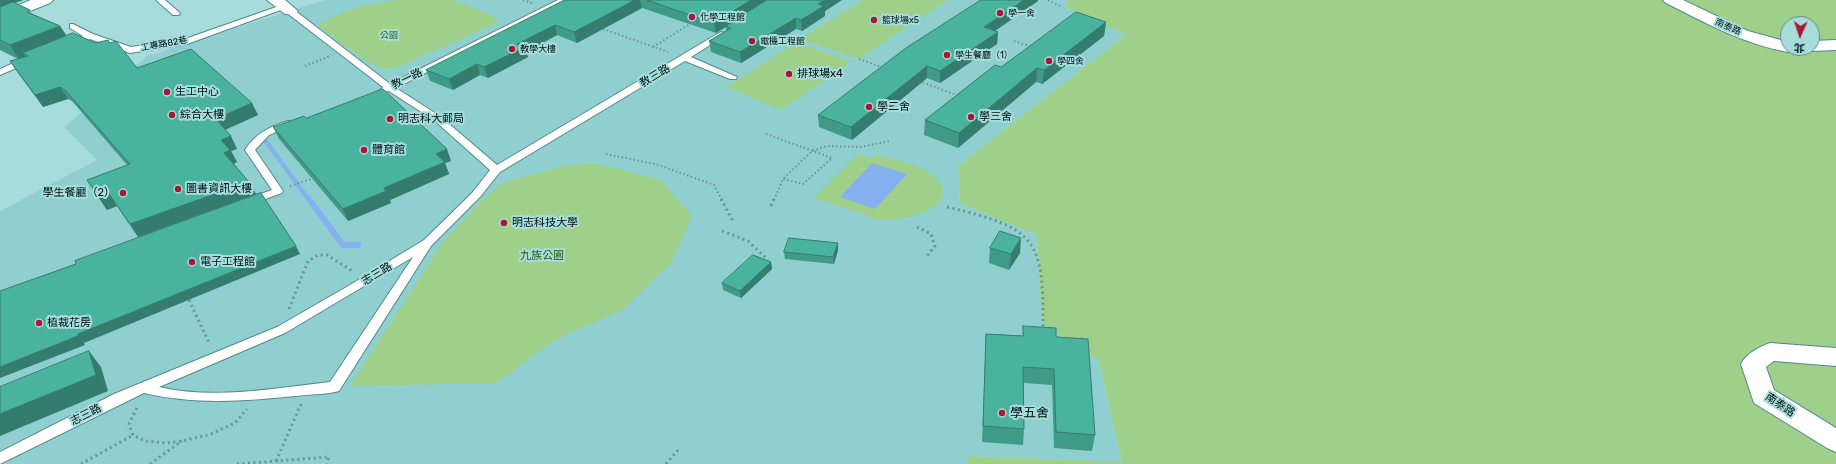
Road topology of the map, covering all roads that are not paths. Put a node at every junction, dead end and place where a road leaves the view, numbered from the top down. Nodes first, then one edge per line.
1 (45, 0) edge
2 (160, 0) edge
3 (564, 0) edge
4 (1671, 0) edge
5 (283, 6) edge
6 (176, 13) dead end
7 (0, 18) edge
8 (73, 26) dead end
9 (728, 32) edge
10 (90, 36) junction
11 (1780, 45) edge
12 (1836, 45) edge
13 (1820, 46) edge
14 (61, 47) edge
15 (39, 56) edge
16 (685, 58) junction
17 (0, 72) edge
18 (733, 77) dead end
19 (390, 88) junction
20 (376, 93) edge
21 (296, 121) edge
22 (496, 170) junction
23 (236, 206) edge
24 (428, 243) junction
25 (1836, 357) edge
26 (148, 389) junction
27 (1836, 441) edge
28 (0, 459) edge

1 - 7 street
2 - 6 lane
3 - 19 lane, 教一路
4 - 11 street, 南泰路
5 - 10 lane, 工專路82巷
5 - 19 lane
8 - 10 lane, 工專路82巷
9 - 16 lane, 教三路
10 - 14 lane
12 - 13 street
15 - 17 lane
16 - 18 lane
16 - 22 lane, 教三路
19 - 20 lane, 教一路
19 - 22 lane
21 - 23 lane
22 - 24 lane, 志三路
24 - 26 lane, 志三路
24 - 26 lane
25 - 27 street, 南泰路
26 - 28 lane, 志三路

